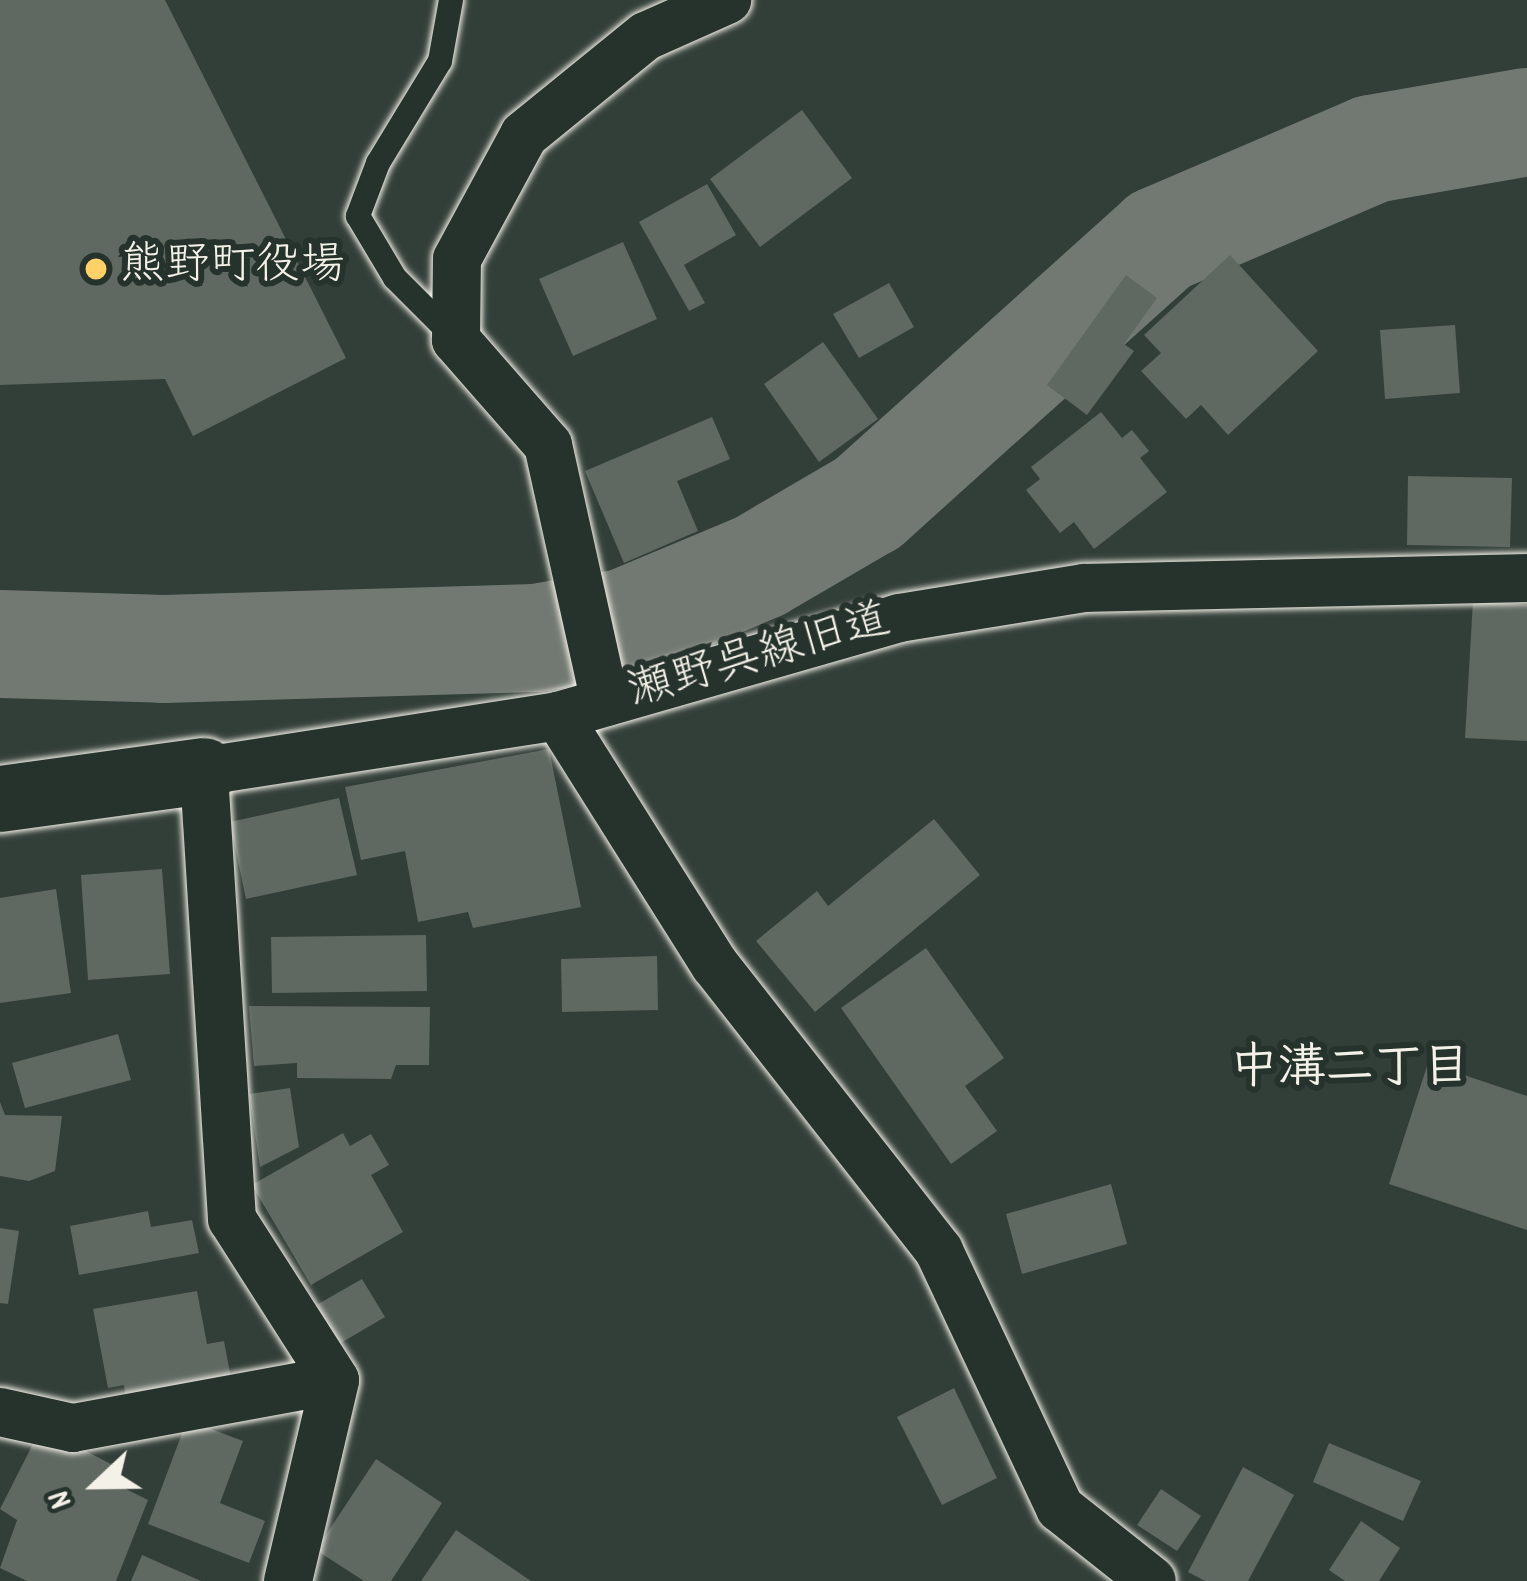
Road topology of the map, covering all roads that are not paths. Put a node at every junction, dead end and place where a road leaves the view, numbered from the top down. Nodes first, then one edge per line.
1 (451, 0) edge
2 (727, 0) edge
3 (456, 340) junction
4 (1527, 578) edge
5 (601, 684) junction
6 (559, 716) junction
7 (204, 772) junction
8 (0, 799) edge
9 (335, 1380) junction
10 (0, 1412) edge
11 (288, 1581) edge
12 (1151, 1581) edge

1 - 3 lane
2 - 3 street
3 - 5 street
4 - 5 street, 瀬野呉線旧道
5 - 6 street, 瀬野呉線旧道
6 - 7 street, 瀬野呉線旧道
6 - 12 street
7 - 8 street, 瀬野呉線旧道
7 - 9 street
9 - 10 street
9 - 11 street

